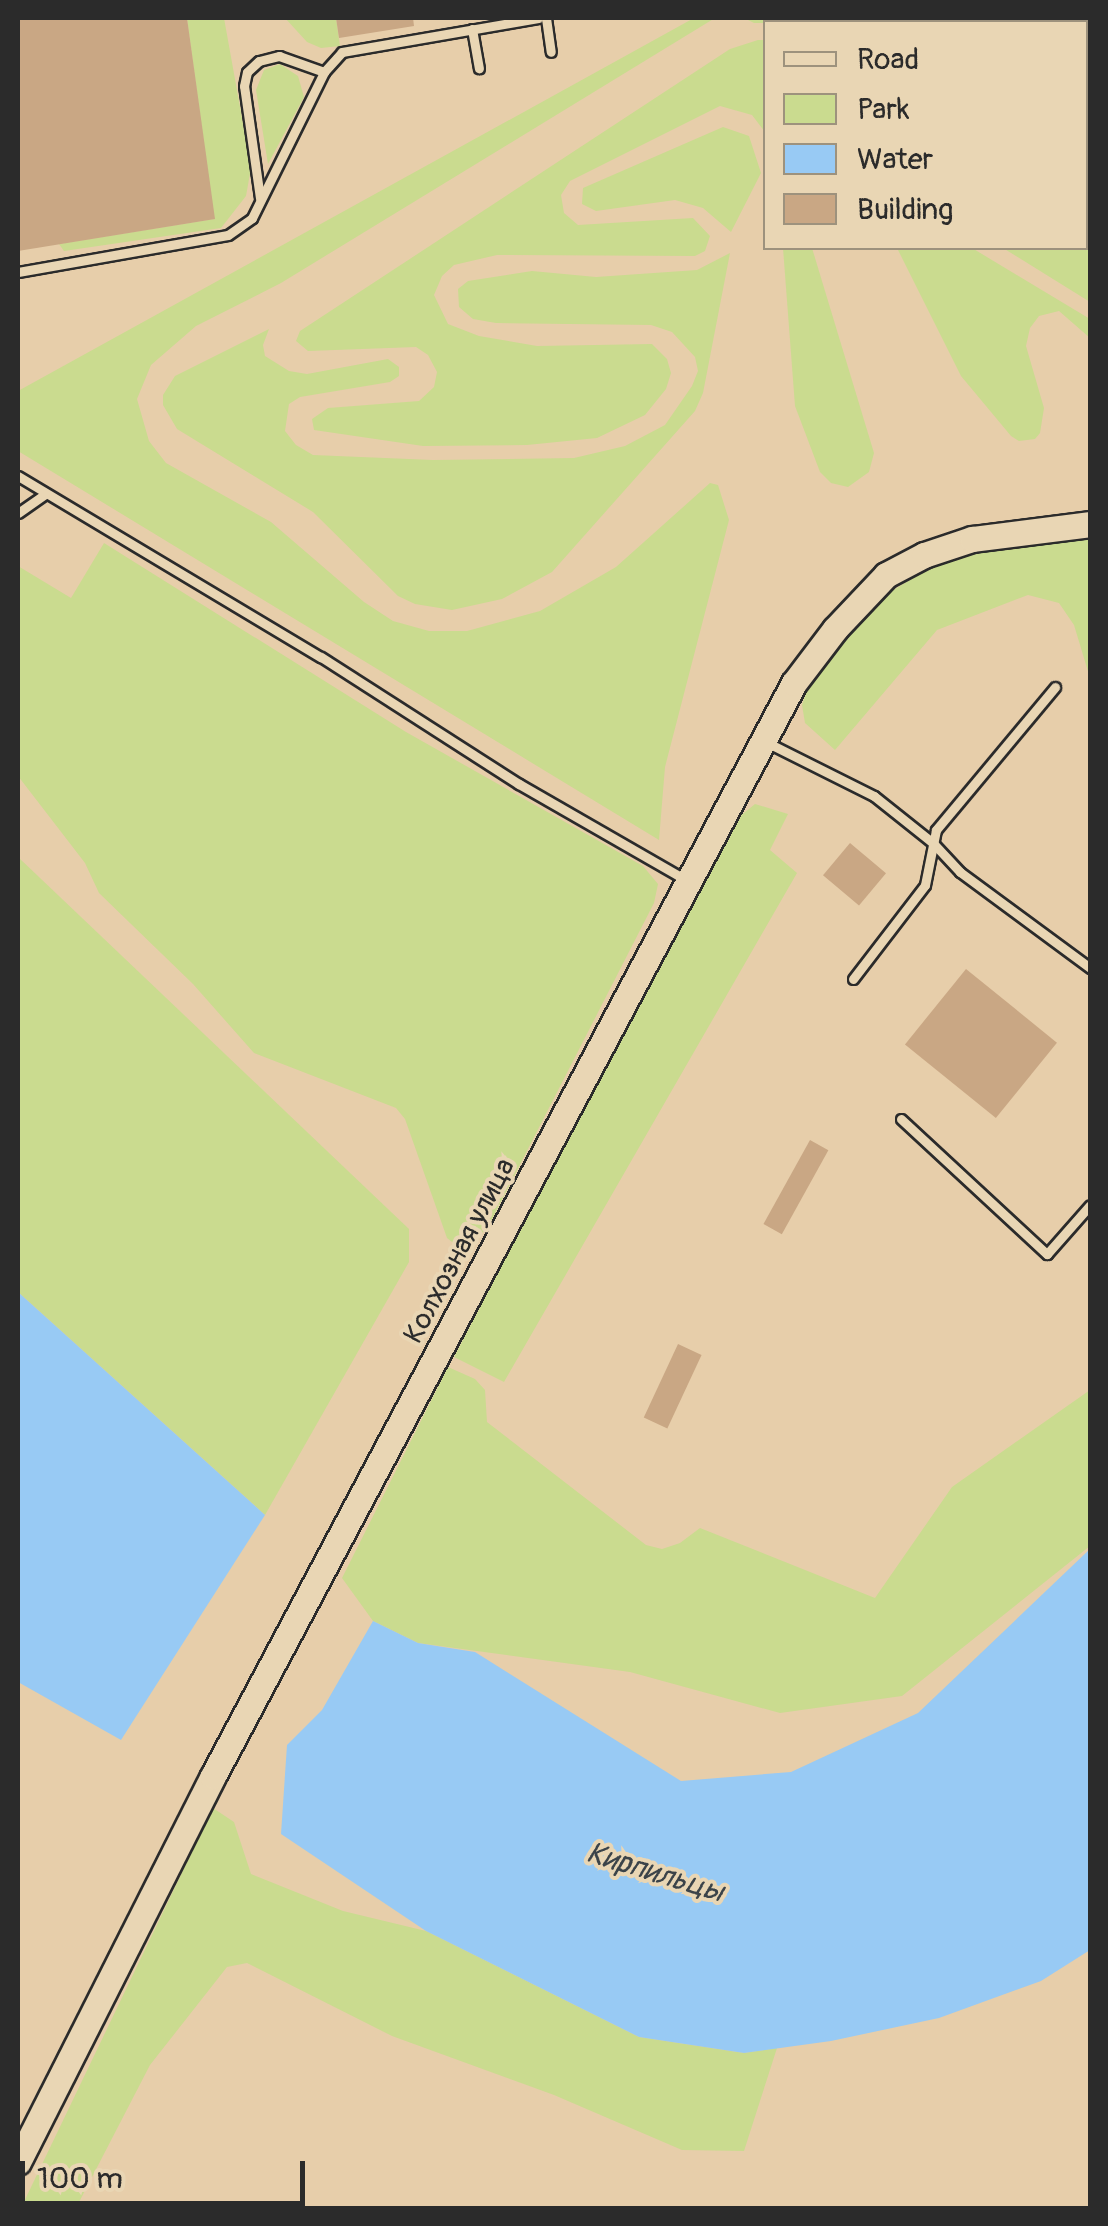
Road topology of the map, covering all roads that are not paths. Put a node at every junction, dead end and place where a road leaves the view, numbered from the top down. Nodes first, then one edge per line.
1 (538, 18) edge
2 (546, 18) edge
3 (522, 19) edge
4 (472, 29) junction
5 (551, 52) dead end
6 (479, 68) dead end
7 (324, 72) junction
8 (260, 198) junction
9 (18, 272) edge
10 (18, 476) edge
11 (45, 494) junction
12 (18, 513) edge
13 (1090, 524) edge
14 (1055, 687) dead end
15 (761, 740) junction
16 (934, 843) junction
17 (687, 881) junction
18 (1090, 968) edge
19 (853, 979) dead end
20 (901, 1119) dead end
21 (1090, 1206) edge
22 (18, 2162) edge

1 - 3 lane
2 - 5 lane
3 - 4 lane
4 - 6 lane
4 - 7 lane
7 - 8 lane
7 - 8 lane
8 - 9 lane
10 - 11 lane
11 - 12 lane
11 - 17 lane
13 - 15 main road, Колхозная улица
14 - 16 lane
15 - 16 lane
15 - 17 main road, Колхозная улица
16 - 18 lane
16 - 19 lane
17 - 22 main road, Колхозная улица
20 - 21 lane

